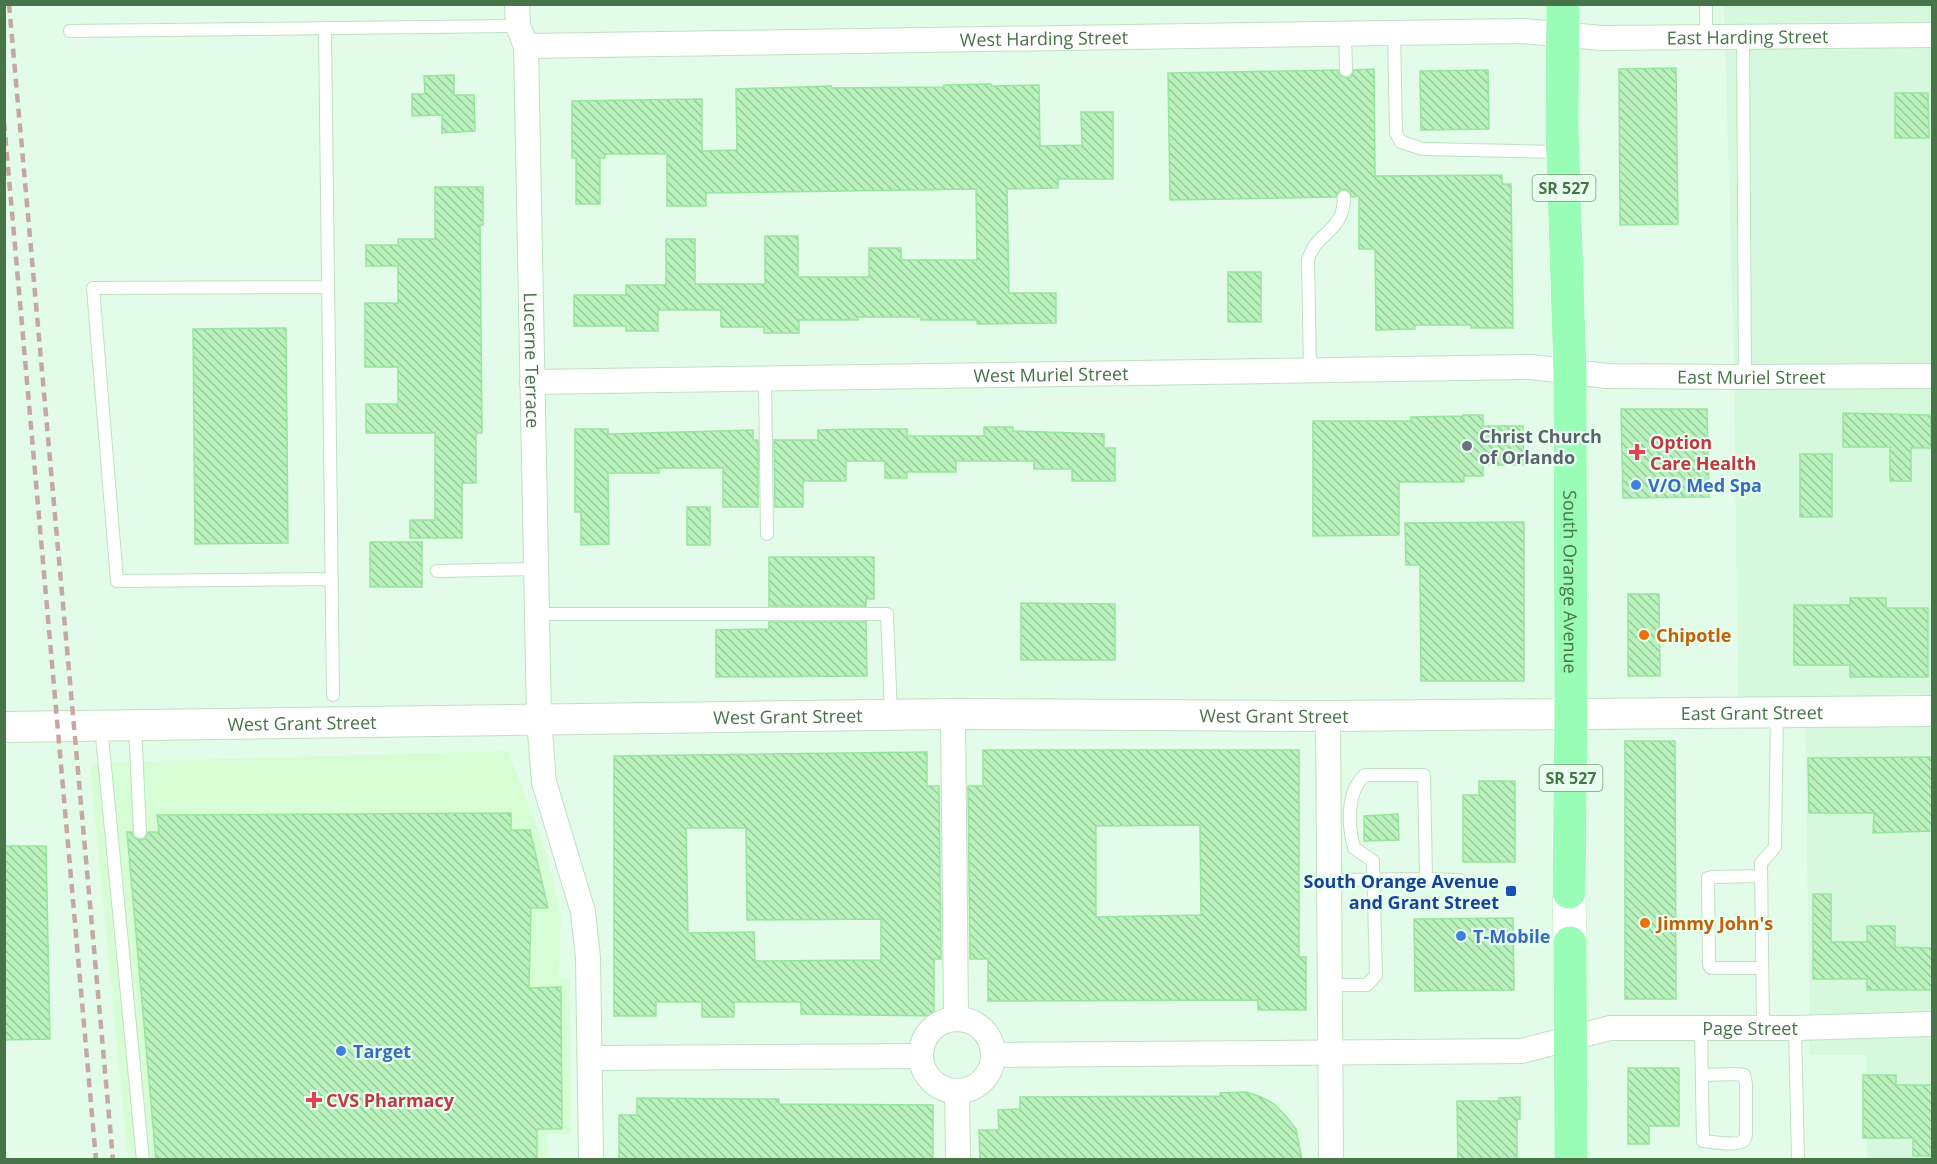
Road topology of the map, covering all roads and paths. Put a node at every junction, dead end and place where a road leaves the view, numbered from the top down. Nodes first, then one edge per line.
1 (1706, 4) edge
2 (1563, 19) edge
3 (520, 25) edge
4 (325, 28) junction
5 (70, 31) dead end
6 (1394, 33) junction
7 (1345, 34) junction
8 (1932, 34) edge
9 (1743, 36) junction
10 (1706, 37) junction
11 (1346, 70) dead end
12 (1563, 152) junction
13 (1344, 197) dead end
14 (328, 287) junction
15 (1310, 370) junction
16 (1570, 372) junction
17 (1932, 376) edge
18 (1746, 377) junction
19 (765, 379) junction
20 (532, 382) junction
21 (767, 534) dead end
22 (536, 568) junction
23 (437, 571) dead end
24 (332, 579) junction
25 (537, 614) junction
26 (333, 695) dead end
27 (1932, 711) edge
28 (1777, 712) junction
29 (953, 714) junction
30 (1571, 714) junction
31 (891, 715) junction
32 (1328, 716) junction
33 (539, 719) junction
34 (135, 724) junction
35 (101, 725) junction
36 (4, 727) edge
37 (140, 832) dead end
38 (1761, 876) junction
39 (1425, 879) junction
40 (1329, 880) junction
41 (1374, 880) junction
42 (1460, 880) dead end
43 (1762, 968) junction
44 (1330, 985) junction
45 (956, 1019) junction
46 (1932, 1024) edge
47 (1701, 1028) junction
48 (1763, 1028) junction
49 (1795, 1028) junction
50 (1570, 1040) junction
51 (1330, 1053) junction
52 (993, 1055) junction
53 (921, 1056) junction
54 (590, 1058) junction
55 (1702, 1075) junction
56 (957, 1091) junction
57 (143, 1160) edge
58 (591, 1160) edge
59 (958, 1160) edge
60 (1331, 1160) edge
61 (1571, 1160) edge
62 (1798, 1160) edge

1 - 10 lane
2 - 6 street, West Harding Street
2 - 10 street, East Harding Street
2 - 12 main road, South Orange Avenue / SR 527
3 - 4 lane
3 - 7 street, West Harding Street
3 - 20 street, Lucerne Terrace
4 - 5 lane
4 - 14 lane
6 - 7 street, West Harding Street
6 - 12 lane
7 - 11 lane
8 - 9 street, East Harding Street
9 - 10 street, East Harding Street
9 - 18 lane
12 - 16 main road, South Orange Avenue / SR 527
13 - 15 lane
14 - 24 lane
14 - 24 lane
15 - 16 street, West Muriel Street
15 - 19 street, West Muriel Street
16 - 18 street, East Muriel Street
16 - 30 main road, South Orange Avenue / SR 527
17 - 18 street, East Muriel Street
19 - 20 street, West Muriel Street
19 - 21 lane
20 - 22 street, Lucerne Terrace
22 - 23 lane
22 - 25 street, Lucerne Terrace
24 - 26 lane
25 - 31 lane
25 - 33 street, Lucerne Terrace
27 - 28 street, East Grant Street
28 - 30 street, East Grant Street
28 - 38 lane
29 - 31 street, West Grant Street
29 - 32 street, West Grant Street
29 - 45 street
30 - 32 street, West Grant Street
30 - 50 main road, South Orange Avenue / SR 527
31 - 33 street, West Grant Street
32 - 40 street
33 - 34 street, West Grant Street
33 - 54 street, Lucerne Terrace
34 - 35 street, West Grant Street
34 - 37 lane
35 - 36 street, West Grant Street
35 - 57 lane
38 - 43 lane
38 - 43 lane
39 - 41 lane
39 - 41 lane
39 - 42 lane
40 - 41 lane
40 - 44 street
41 - 44 lane
43 - 48 lane
44 - 51 street
45 - 52 street
45 - 53 street
46 - 49 street, Page Street
47 - 48 street, Page Street
47 - 50 street, Page Street
47 - 55 lane
48 - 49 street, Page Street
49 - 62 lane
50 - 51 street, Page Street
50 - 61 main road, South Orange Avenue / SR 527
51 - 52 street, Page Street
51 - 60 street
52 - 56 street
53 - 54 street
53 - 56 street
54 - 58 street, Lucerne Terrace
55 - 55 lane
56 - 59 street

